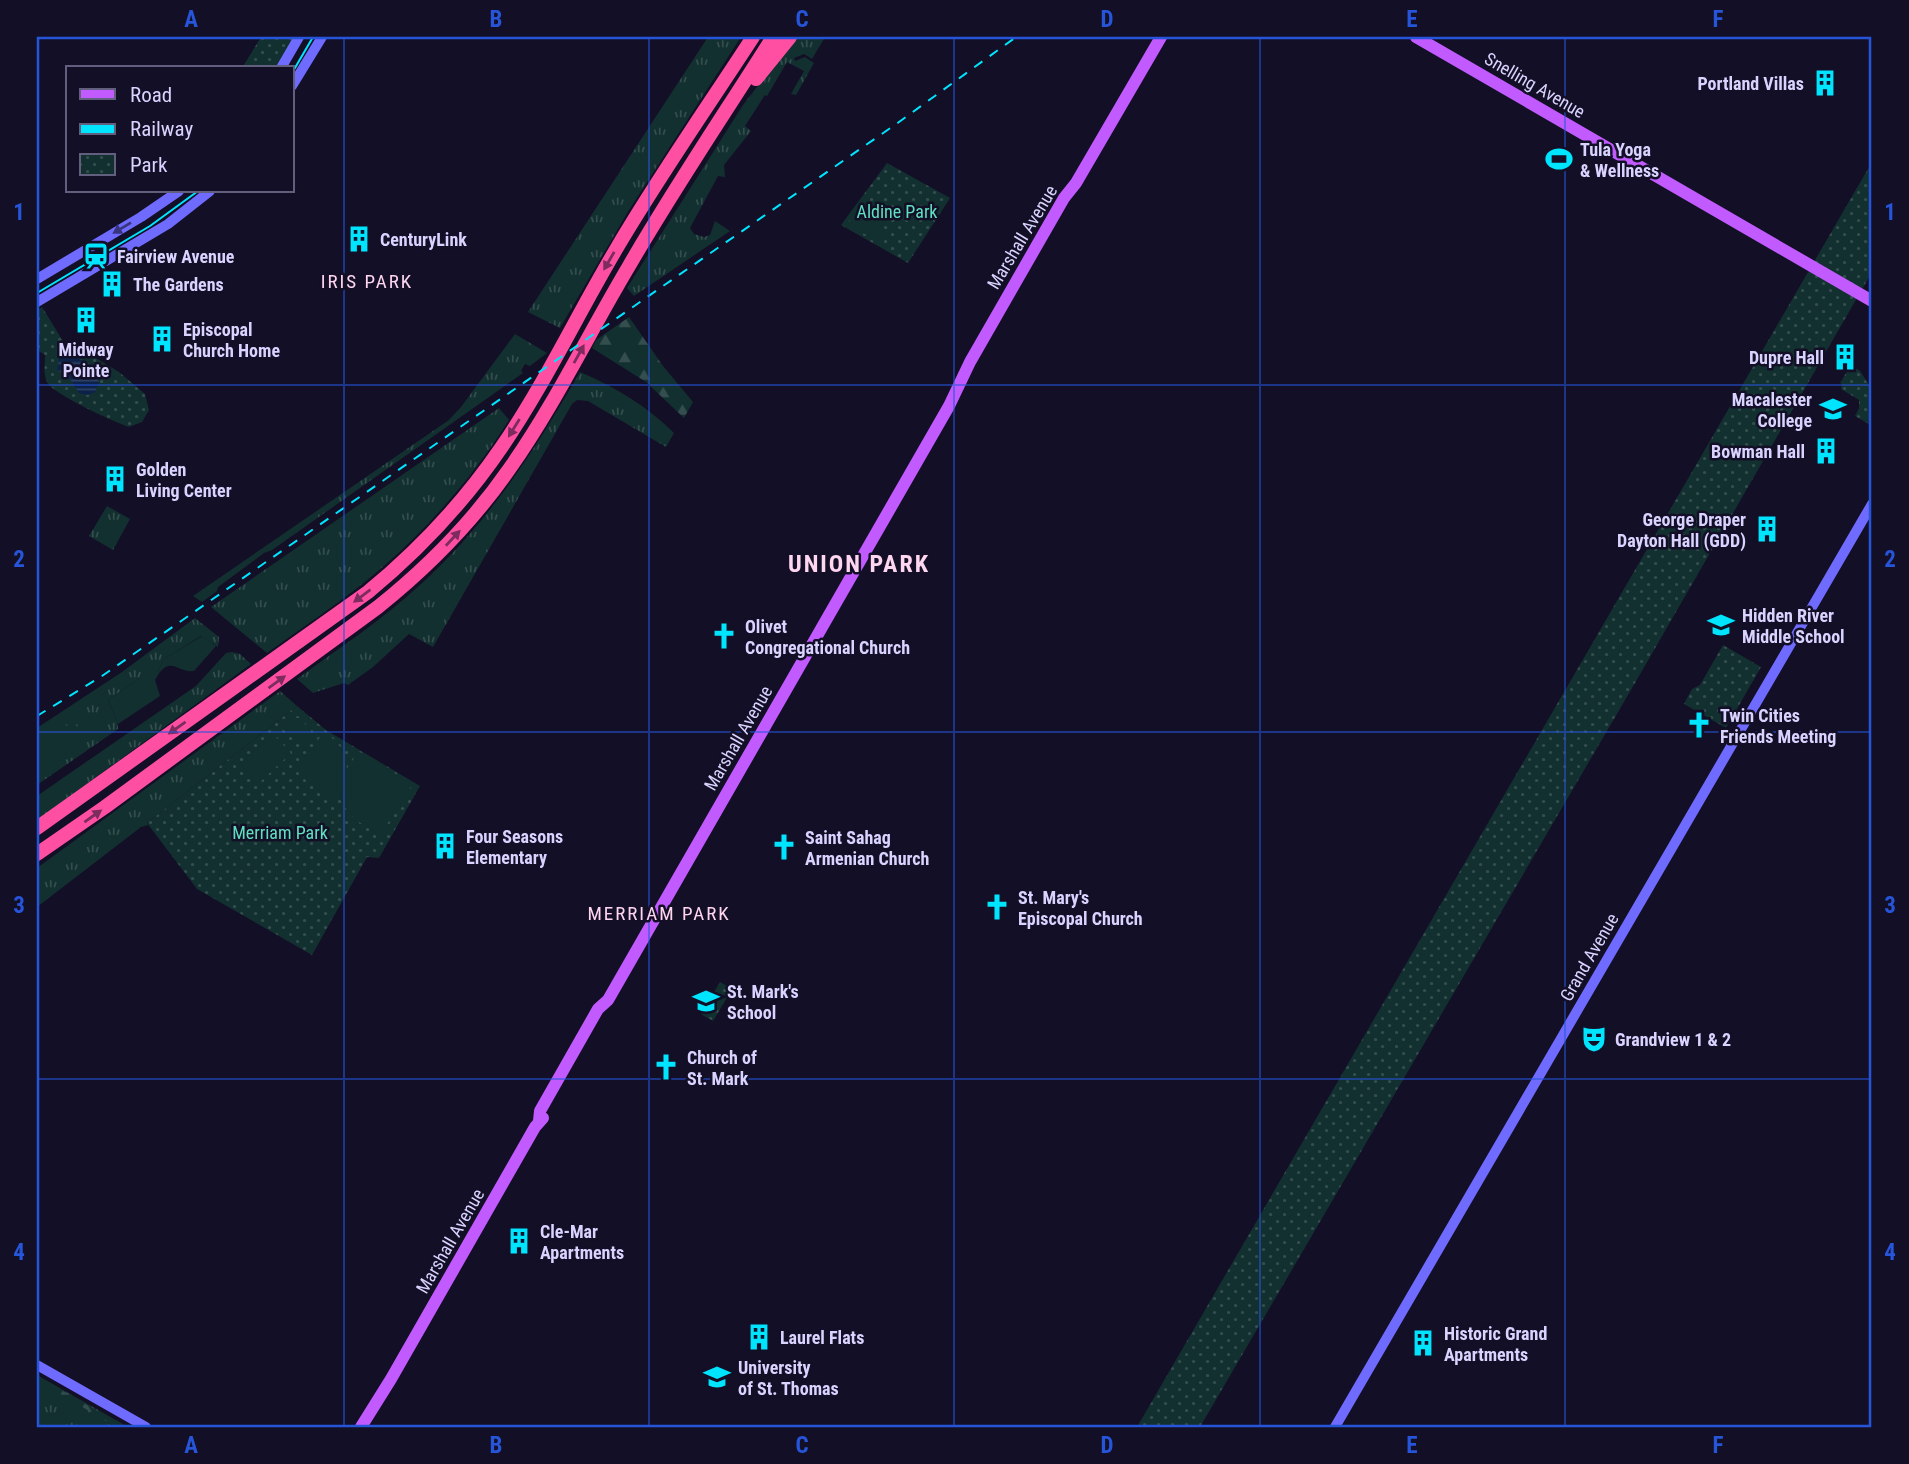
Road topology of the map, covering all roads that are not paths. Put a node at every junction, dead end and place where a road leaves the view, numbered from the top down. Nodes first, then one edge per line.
1 (299, 37) edge
2 (322, 37) edge
3 (744, 37) edge
4 (753, 37) edge
5 (774, 37) edge
6 (790, 37) edge
7 (1161, 37) edge
8 (1416, 37) edge
9 (282, 66) edge
10 (294, 83) edge
11 (178, 192) edge
12 (210, 192) edge
13 (643, 205) junction
14 (647, 235) junction
15 (37, 279) edge
16 (1872, 301) edge
17 (37, 302) edge
18 (1872, 504) edge
19 (37, 828) edge
20 (37, 854) edge
21 (37, 1365) edge
22 (391, 1379) junction
23 (146, 1427) edge
24 (360, 1427) edge
25 (367, 1427) edge
26 (1335, 1427) edge

1 - 9 main road
2 - 10 main road
3 - 13 highway
4 - 13 highway
5 - 14 highway
6 - 14 highway
7 - 22 main road, Marshall Avenue
8 - 16 main road, Snelling Avenue
11 -> 15 main road
12 - 17 main road
13 -> 19 highway
20 -> 14 highway
18 - 26 main road, Grand Avenue
21 - 23 main road
22 - 24 main road, Marshall Avenue
22 - 25 main road, Marshall Avenue

